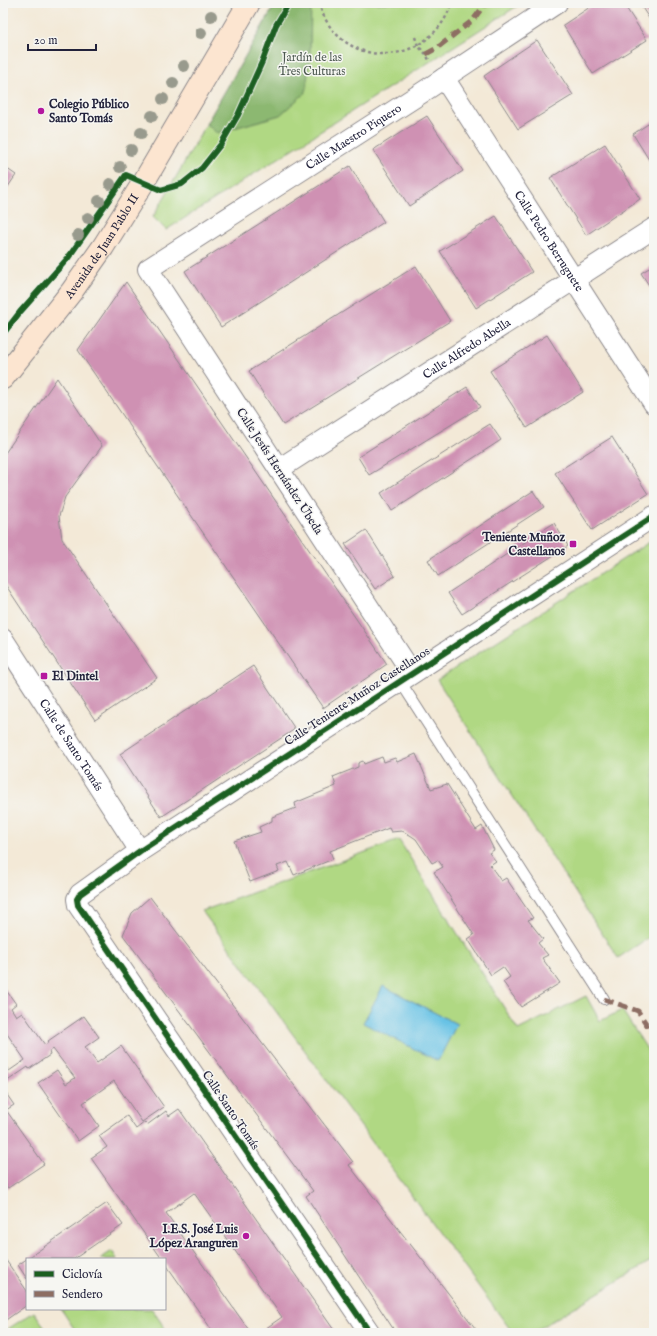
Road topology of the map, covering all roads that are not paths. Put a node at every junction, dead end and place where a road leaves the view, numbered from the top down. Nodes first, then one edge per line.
1 (249, 3) edge
2 (557, 3) edge
3 (444, 78) junction
4 (654, 228) edge
5 (148, 268) joint
6 (574, 280) junction
7 (3, 378) edge
8 (654, 404) edge
9 (279, 469) junction
10 (654, 516) edge
11 (3, 640) edge
12 (406, 677) junction
13 (140, 851) junction
14 (77, 899) joint
15 (604, 999) dead end
16 (370, 1333) edge

1 - 7 main road, Avenida de Juan Pablo II
2 - 3 street, Calle Maestro Piquero
3 - 5 street, Calle Maestro Piquero
3 - 6 street, Calle Pedro Berruguete
4 - 6 street, Calle Alfredo Abella
5 - 9 street, Calle Jesús Hernández Úbeda
6 - 8 street, Calle Pedro Berruguete
6 - 9 street, Calle Alfredo Abella
9 - 12 street, Calle Jesús Hernández Úbeda
10 - 12 street, Calle Teniente Muñoz Castellanos
11 - 13 street, Calle de Santo Tomás
12 - 13 street, Calle Teniente Muñoz Castellanos
12 - 15 lane
13 - 14 street, Calle Teniente Muñoz Castellanos
14 - 16 street, Calle Santo Tomás

